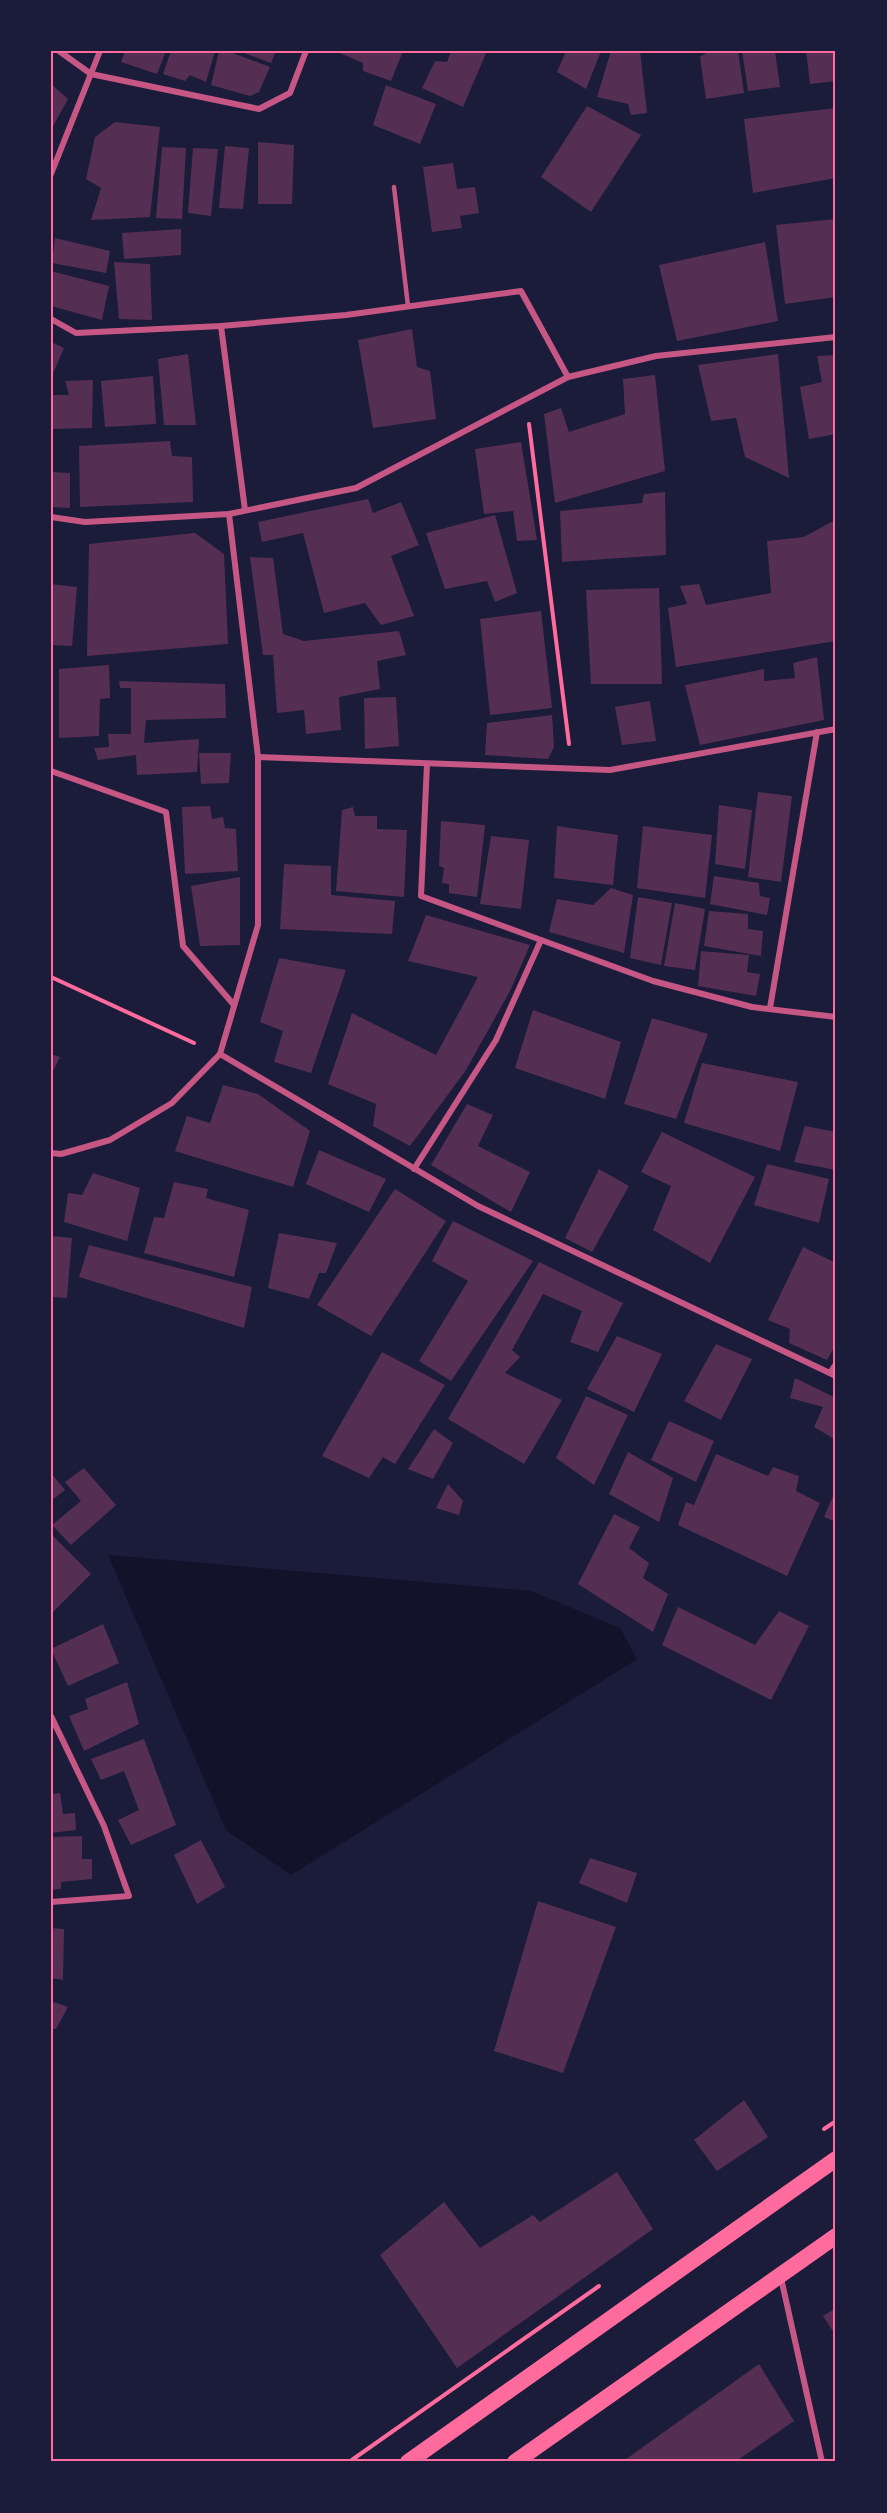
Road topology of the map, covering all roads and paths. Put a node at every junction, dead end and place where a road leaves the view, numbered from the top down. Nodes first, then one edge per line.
1 (59, 51) edge
2 (100, 51) edge
3 (306, 51) edge
4 (91, 75) junction
5 (51, 174) edge
6 (394, 187) dead end
7 (408, 306) junction
8 (51, 319) edge
9 (221, 326) junction
10 (836, 337) edge
11 (568, 377) junction
12 (521, 403) junction
13 (245, 510) junction
14 (229, 514) junction
15 (51, 517) edge
16 (836, 729) edge
17 (816, 732) junction
18 (258, 757) junction
19 (428, 764) junction
20 (572, 769) junction
21 (51, 771) edge
22 (542, 940) junction
23 (51, 977) edge
24 (234, 1005) junction
25 (770, 1008) junction
26 (836, 1017) edge
27 (220, 1054) junction
28 (51, 1153) edge
29 (414, 1169) junction
30 (836, 1364) edge
31 (833, 1374) edge
32 (51, 1716) edge
33 (51, 1902) edge
34 (836, 2159) edge
35 (836, 2236) edge
36 (781, 2276) junction
37 (408, 2462) edge
38 (515, 2462) edge
39 (822, 2462) edge

1 - 4 street
2 - 4 street
3 - 4 street
4 - 5 street
6 - 7 lane
7 - 9 street
7 - 11 street
8 - 9 street
9 - 13 street
10 - 11 street
11 - 12 street
12 - 13 street
12 - 20 path
13 - 14 street
14 - 15 street
14 - 18 street
16 - 17 street
17 - 20 street
17 - 25 street
18 - 19 street
18 - 24 street
19 - 20 street
19 - 22 street
21 - 24 street
22 - 25 street
22 - 29 street
23 - 27 path
24 - 27 street
25 - 26 street
27 - 28 street
27 - 29 street
29 - 31 street
30 - 31 street
32 - 33 street
34 - 37 highway
35 - 36 highway
36 - 38 highway
36 - 39 street

